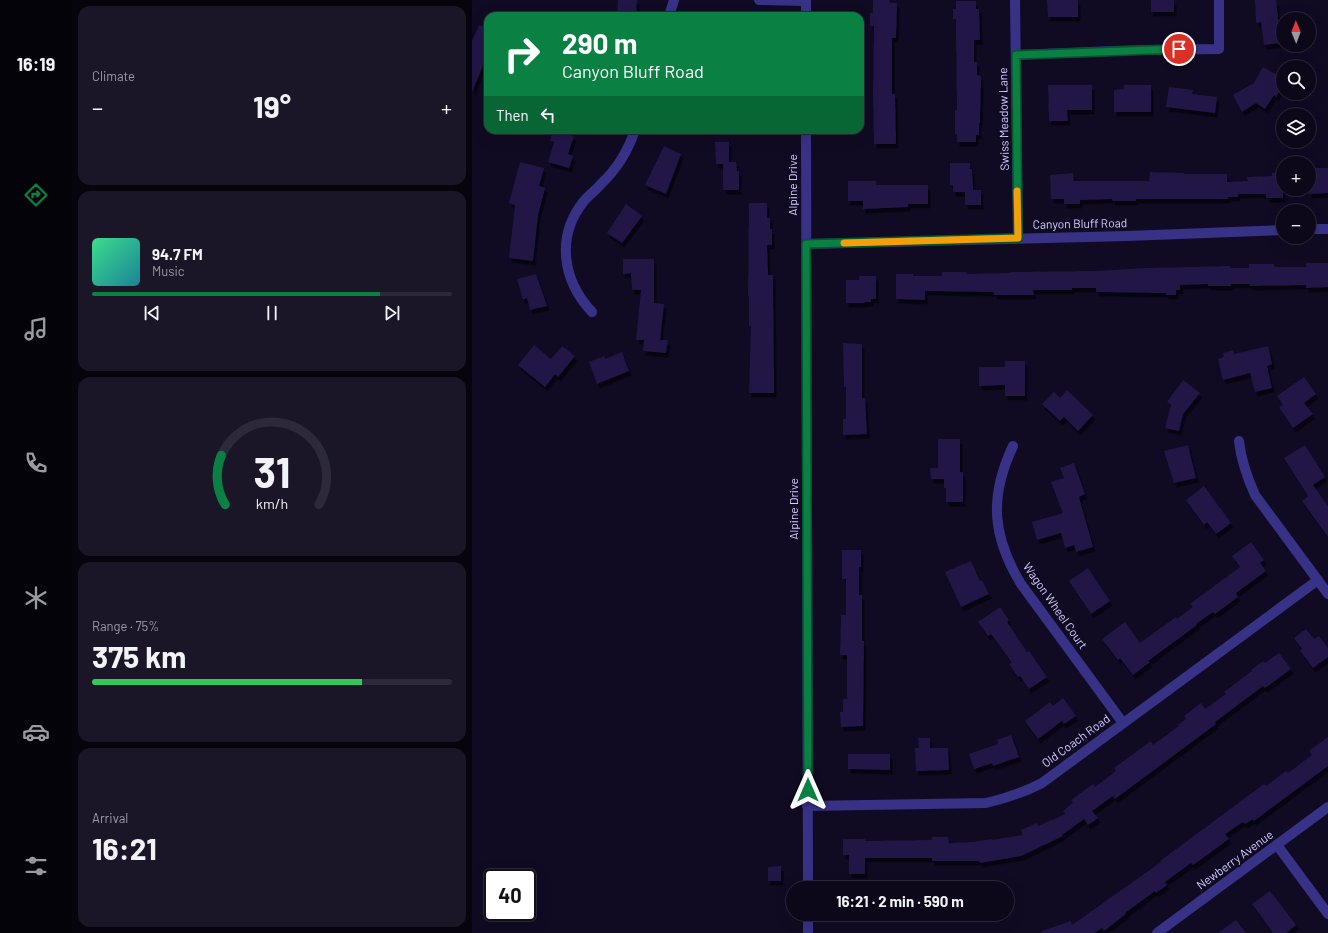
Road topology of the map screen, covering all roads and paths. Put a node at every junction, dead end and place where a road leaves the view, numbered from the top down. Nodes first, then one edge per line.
1 (674, 0) edge
2 (759, 0) edge
3 (806, 0) edge
4 (1015, 0) edge
5 (1219, 0) edge
6 (671, 12) edge
7 (806, 12) edge
8 (1016, 55) junction
9 (633, 134) edge
10 (806, 134) edge
11 (1316, 229) edge
12 (1328, 229) edge
13 (1276, 230) edge
14 (1018, 238) junction
15 (806, 244) junction
16 (592, 312) dead end
17 (1239, 441) dead end
18 (1013, 446) dead end
19 (1318, 580) junction
20 (1328, 594) edge
21 (1123, 723) junction
22 (808, 806) junction
23 (1328, 807) edge
24 (1277, 845) junction
25 (808, 881) edge
26 (1328, 914) edge
27 (808, 921) edge
28 (808, 933) edge
29 (1157, 933) edge

1 - 6 street
2 - 3 street
3 - 7 street
4 - 8 street, Swiss Meadow Lane
5 - 8 street
8 - 14 street, Swiss Meadow Lane
9 - 16 street
10 - 15 street, Alpine Drive
11 - 12 street
13 - 14 street, Canyon Bluff Road
14 - 15 street, Canyon Bluff Road
15 - 22 street, Alpine Drive
17 - 19 street
18 - 21 street, Wagon Wheel Court
19 - 20 street
19 - 21 street, Old Coach Road
21 - 22 street, Old Coach Road
22 - 25 street, Alpine Drive
23 - 24 street, Newberry Avenue
24 - 26 street
24 - 29 street, Newberry Avenue
27 - 28 street

